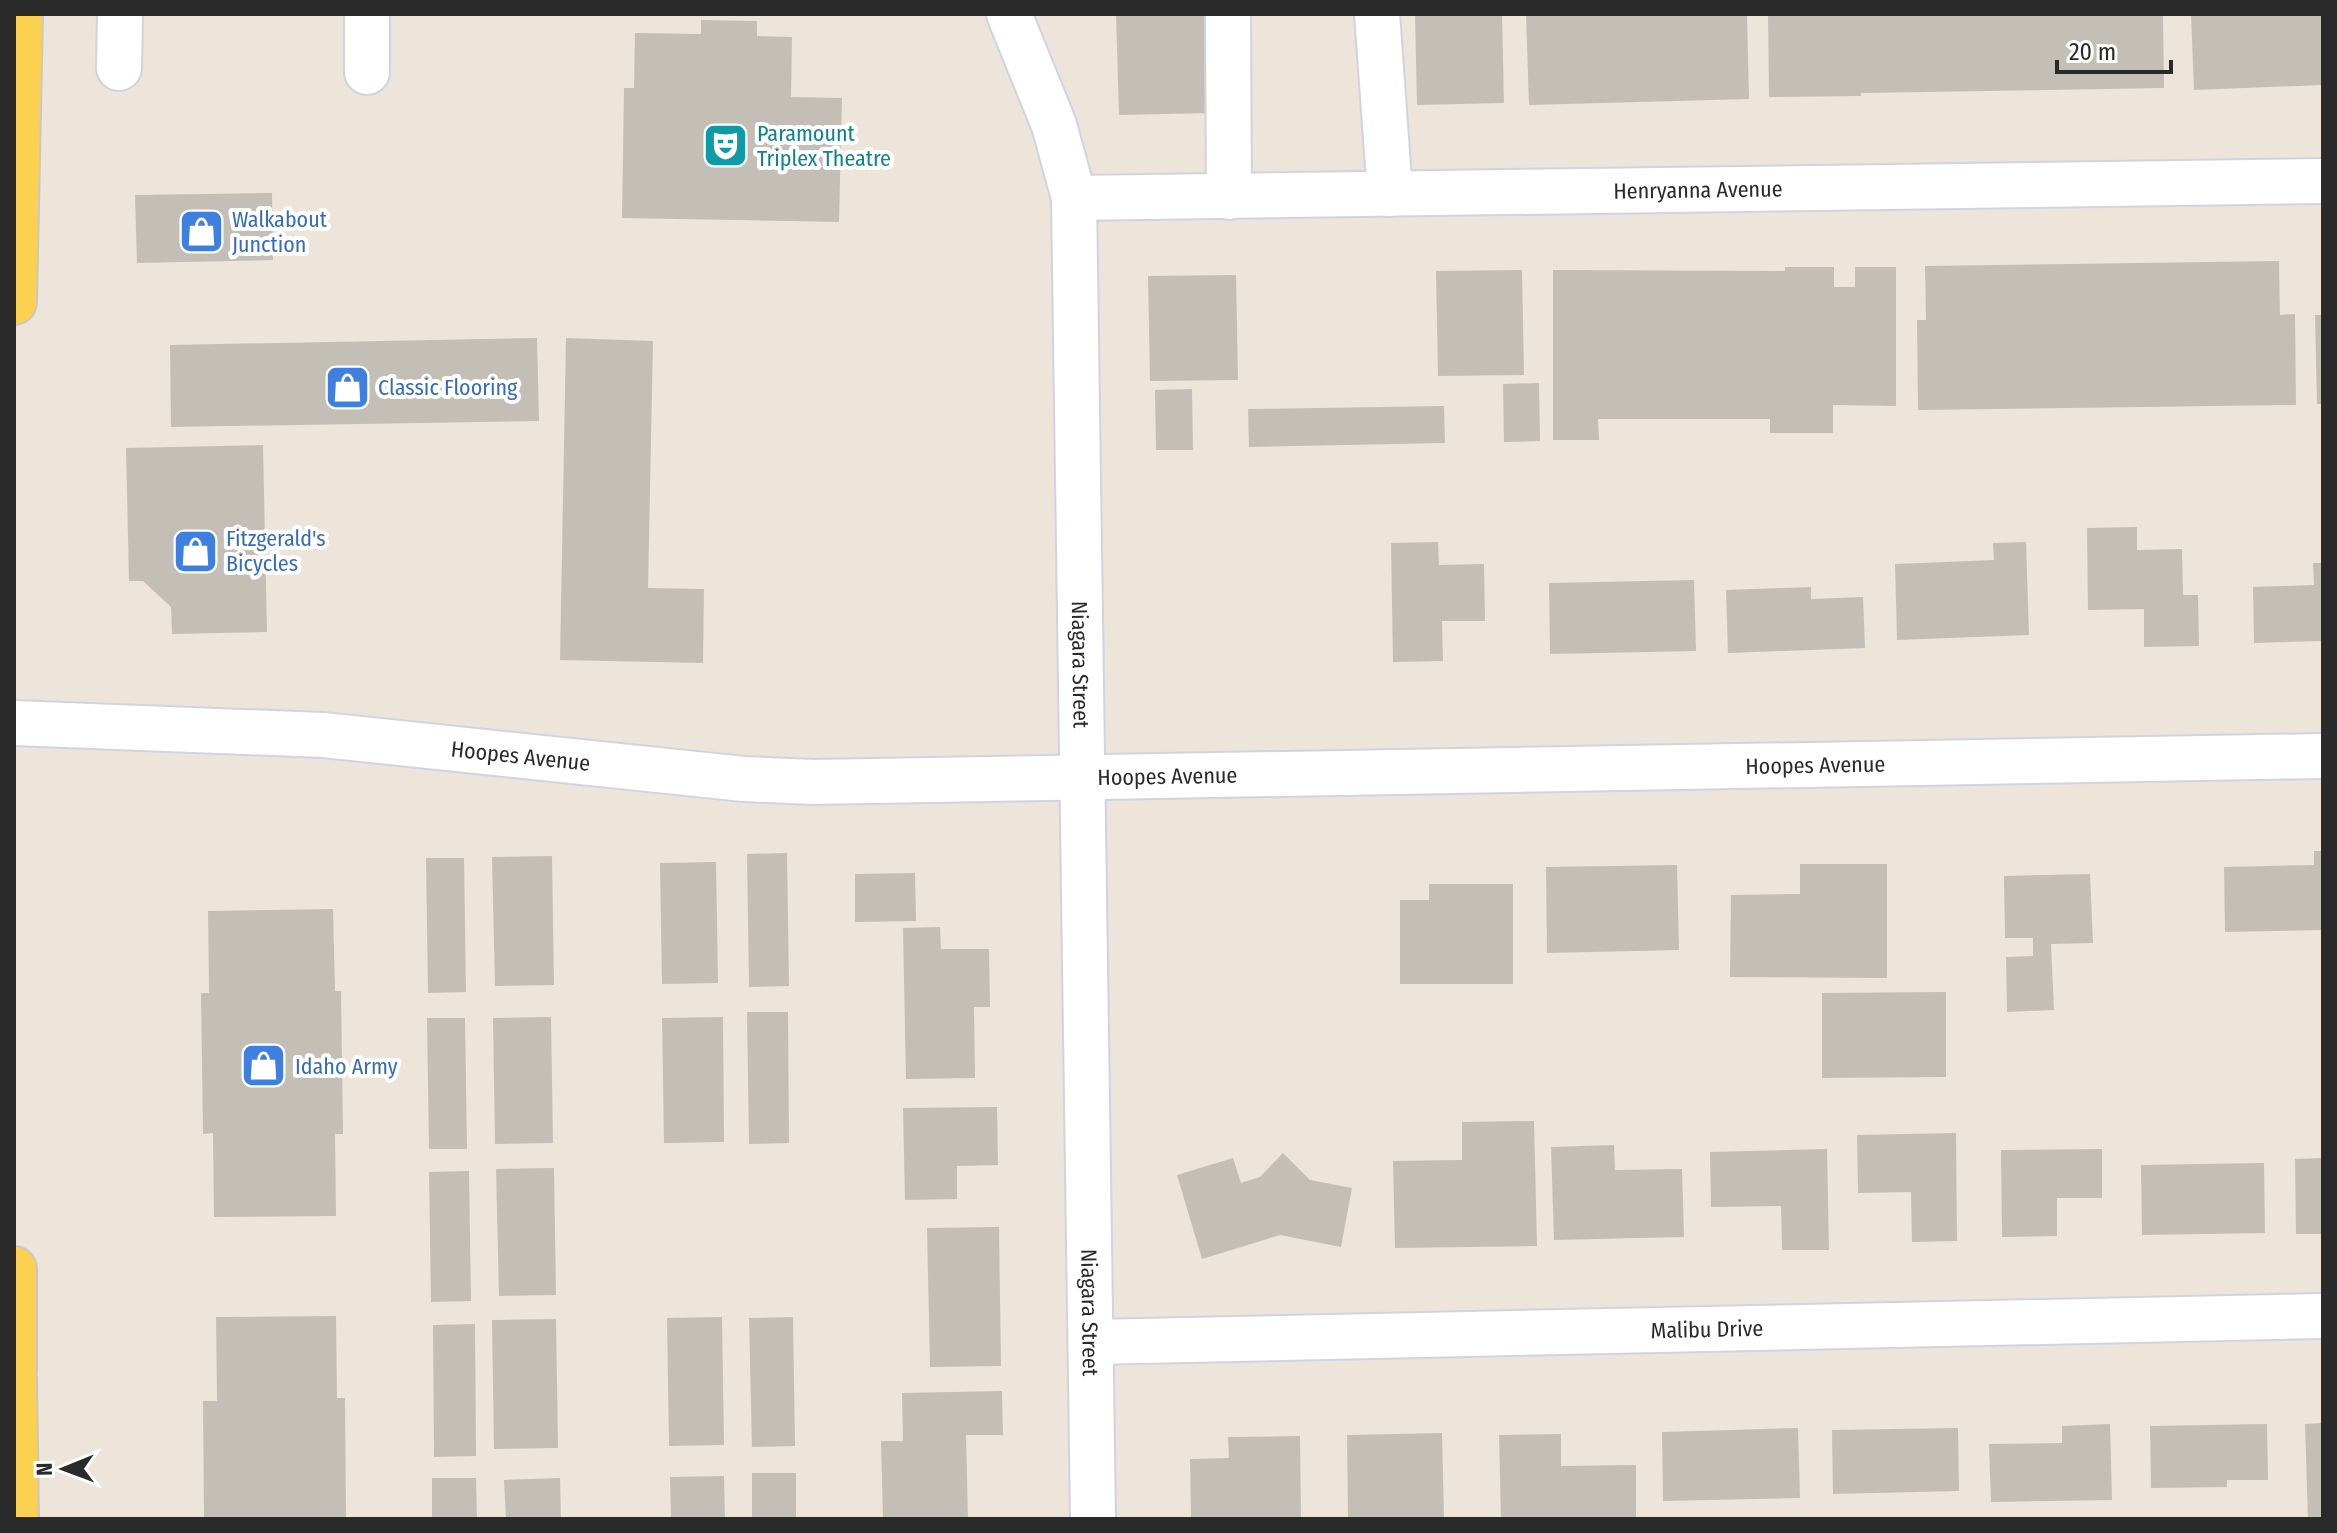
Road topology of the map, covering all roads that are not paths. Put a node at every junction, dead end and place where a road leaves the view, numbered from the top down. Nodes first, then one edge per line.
1 (20, 14) edge
2 (120, 14) edge
3 (367, 14) edge
4 (1009, 14) edge
5 (1228, 14) edge
6 (1377, 14) edge
7 (119, 68) dead end
8 (367, 72) dead end
9 (2323, 181) edge
10 (1390, 194) junction
11 (1229, 197) junction
12 (1074, 198) junction
13 (14, 302) edge
14 (14, 723) edge
15 (2323, 756) edge
16 (1084, 776) junction
17 (14, 1269) edge
18 (2323, 1316) edge
19 (1091, 1342) junction
20 (14, 1370) edge
21 (14, 1378) edge
22 (16, 1519) edge
23 (1093, 1519) edge

1 - 13 main road
2 - 7 street
3 - 8 street
4 - 12 street, Niagara Street
5 - 11 street
6 - 10 street
9 - 10 street, Henryanna Avenue
10 - 11 street, Henryanna Avenue
11 - 12 street, Henryanna Avenue
12 - 16 street, Niagara Street
14 - 16 street, Hoopes Avenue
15 - 16 street, Hoopes Avenue
16 - 19 street, Niagara Street
17 - 20 main road
18 - 19 street, Malibu Drive
19 - 23 street, Niagara Street
21 - 22 main road

